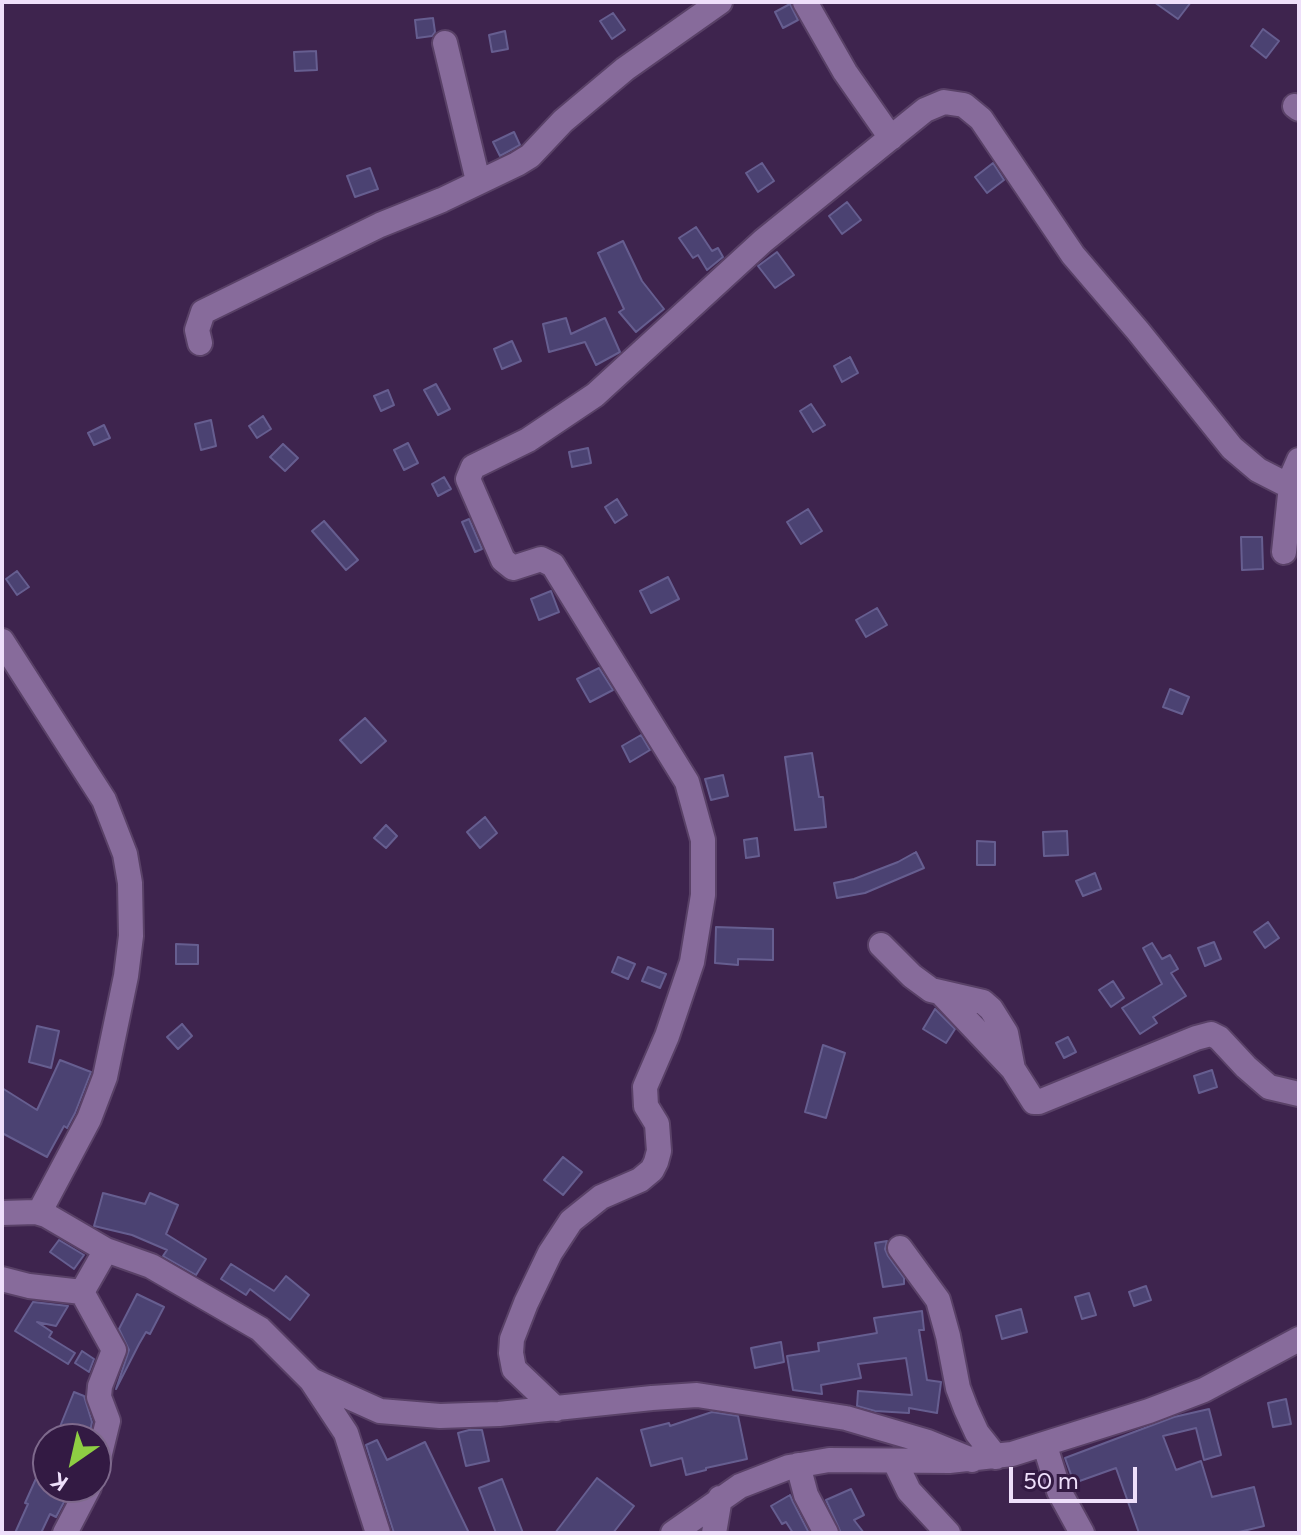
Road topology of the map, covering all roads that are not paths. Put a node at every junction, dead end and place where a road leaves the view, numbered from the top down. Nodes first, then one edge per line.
1 (720, 2) edge
2 (805, 2) edge
3 (445, 43) dead end
4 (891, 138) junction
5 (478, 181) junction
6 (200, 343) dead end
7 (1299, 460) edge
8 (1295, 489) edge
9 (1284, 552) dead end
10 (2, 641) edge
11 (881, 945) dead end
12 (1299, 1094) edge
13 (2, 1213) edge
14 (39, 1213) junction
15 (900, 1248) dead end
16 (106, 1250) junction
17 (2, 1279) edge
18 (82, 1292) junction
19 (1299, 1339) edge
20 (311, 1380) junction
21 (556, 1409) junction
22 (108, 1423) edge
23 (1045, 1446) junction
24 (984, 1458) junction
25 (895, 1462) junction
26 (798, 1465) junction
27 (720, 1498) junction
28 (81, 1503) edge
29 (65, 1533) edge
30 (378, 1533) edge
31 (673, 1533) edge
32 (714, 1533) edge
33 (826, 1533) edge
34 (948, 1533) edge
35 (1082, 1533) edge

1 - 5 street
2 - 4 street
3 - 5 street
4 - 8 street
4 - 21 street
5 - 6 street
7 - 8 street
8 - 9 street
10 - 14 street
11 - 12 street
13 - 14 street
14 - 16 street
15 - 24 street
16 - 18 street
16 - 20 street
17 - 18 street
18 - 22 street
19 - 23 street
20 - 21 street
20 - 30 street
21 - 24 street
23 - 24 street
23 - 35 street
24 - 25 street
25 - 26 street
25 - 34 street
26 - 27 street
26 - 33 street
27 - 31 street
27 - 32 street
28 - 29 street

